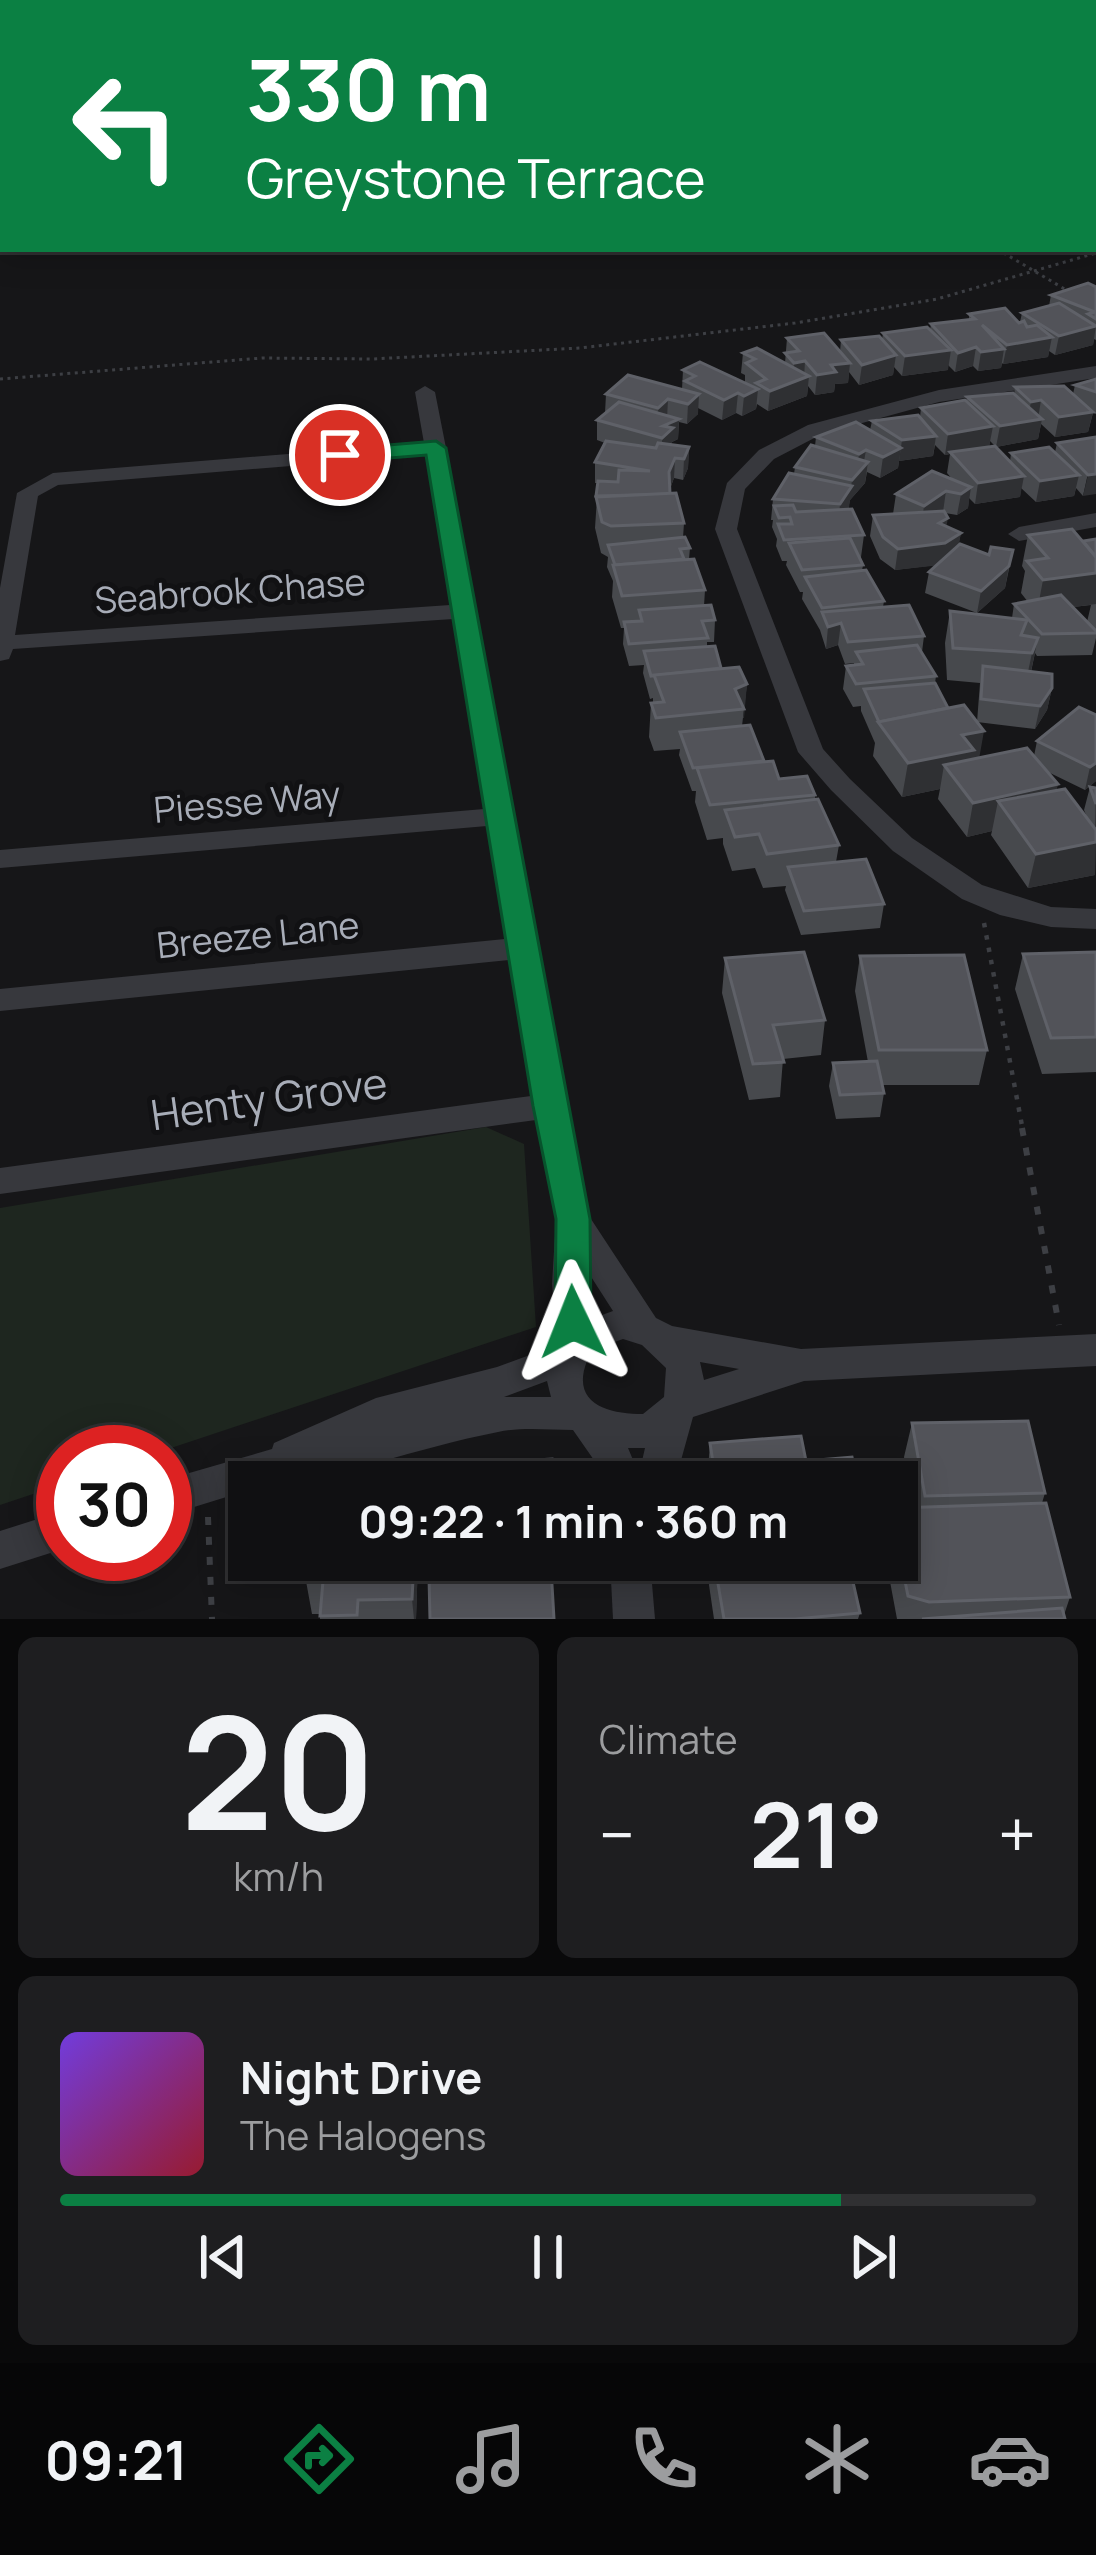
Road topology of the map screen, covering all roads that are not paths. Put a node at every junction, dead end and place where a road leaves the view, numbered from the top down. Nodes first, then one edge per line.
1 (1096, 371) edge
2 (425, 392) dead end
3 (436, 448) junction
4 (1096, 520) edge
5 (1019, 534) dead end
6 (464, 611) junction
7 (1, 643) edge
8 (0, 654) edge
9 (500, 816) junction
10 (0, 859) edge
11 (1096, 919) edge
12 (524, 948) junction
13 (0, 1000) edge
14 (549, 1106) junction
15 (0, 1181) edge
16 (573, 1219) junction
17 (656, 1333) junction
18 (1080, 1350) edge
19 (572, 1351) junction
20 (802, 1365) junction
21 (677, 1410) junction
22 (586, 1417) junction
23 (277, 1461) edge
24 (304, 1461) edge
25 (614, 1461) edge
26 (662, 1461) edge
27 (228, 1479) edge
28 (192, 1490) edge
29 (36, 1539) edge
30 (0, 1550) edge

1 - 11 street
2 - 3 street
3 - 6 street
3 - 7 street
4 - 5 street
6 - 7 street, Seabrook Chase
6 - 9 street
7 - 8 street
9 - 10 street, Piesse Way
9 - 12 street
12 - 13 street, Breeze Lane
12 - 14 street
14 - 15 street, Henty Grove
14 - 16 street
16 - 17 street
16 - 19 street
17 - 19 street
17 - 20 street
17 - 21 street
18 - 20 street
19 - 22 street
19 - 23 street
20 - 21 street
21 - 22 street
21 - 26 street
22 - 24 street
22 - 25 street
27 - 28 street
29 - 30 street

